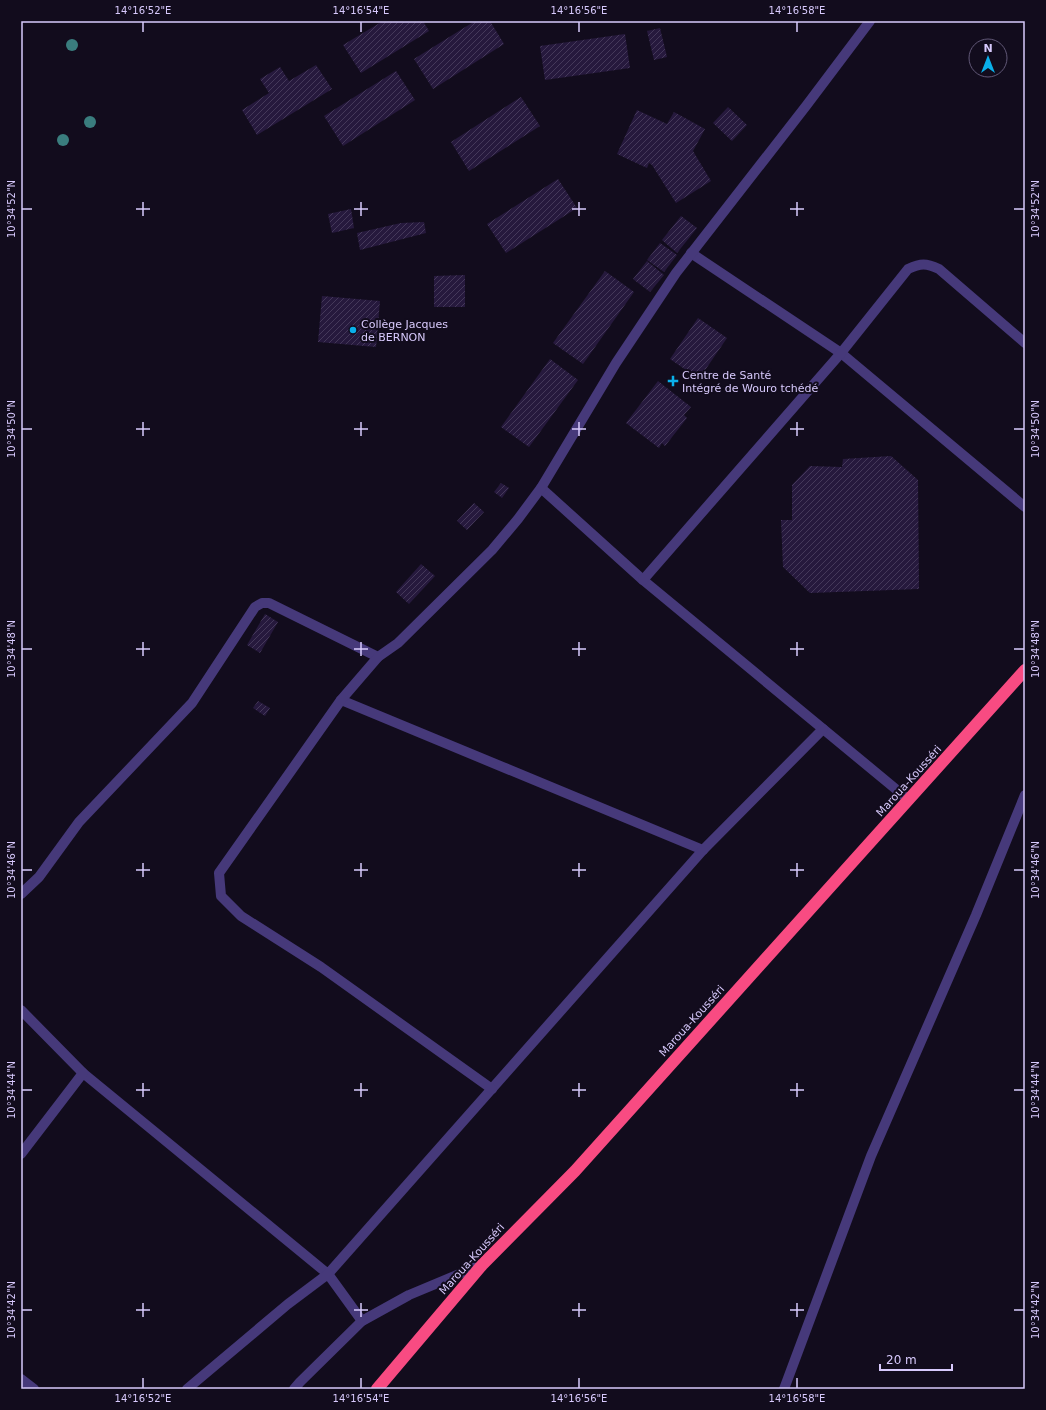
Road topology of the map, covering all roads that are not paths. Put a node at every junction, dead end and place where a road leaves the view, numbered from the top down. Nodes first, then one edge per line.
1 (870, 21) edge
2 (691, 253) junction
3 (1025, 343) edge
4 (841, 353) junction
5 (541, 488) junction
6 (1025, 507) edge
7 (643, 580) junction
8 (378, 657) junction
9 (1025, 670) edge
10 (342, 700) junction
11 (823, 729) junction
12 (1025, 795) edge
13 (909, 800) junction
14 (703, 850) junction
15 (21, 894) edge
16 (21, 1010) edge
17 (83, 1073) junction
18 (492, 1089) junction
19 (21, 1154) edge
20 (482, 1265) junction
21 (328, 1274) junction
22 (362, 1321) junction
23 (21, 1378) edge
24 (381, 1386) edge
25 (34, 1389) edge
26 (187, 1389) edge
27 (294, 1389) edge
28 (784, 1389) edge

1 - 2 street
2 - 4 street
2 - 5 street
3 - 4 street
4 - 6 street
4 - 7 street
5 - 7 street
5 - 8 street
7 - 11 street
8 - 10 street
8 - 15 street
9 - 13 highway, Maroua-Kousséri
10 - 14 street
10 - 18 street
11 - 13 street
11 - 14 street
12 - 28 street
13 - 20 highway, Maroua-Kousséri
14 - 18 street
16 - 17 street
17 - 19 street
17 - 21 street
18 - 21 street
20 - 22 street
20 - 24 highway, Maroua-Kousséri
21 - 22 street
21 - 26 street
22 - 27 street
23 - 25 street

